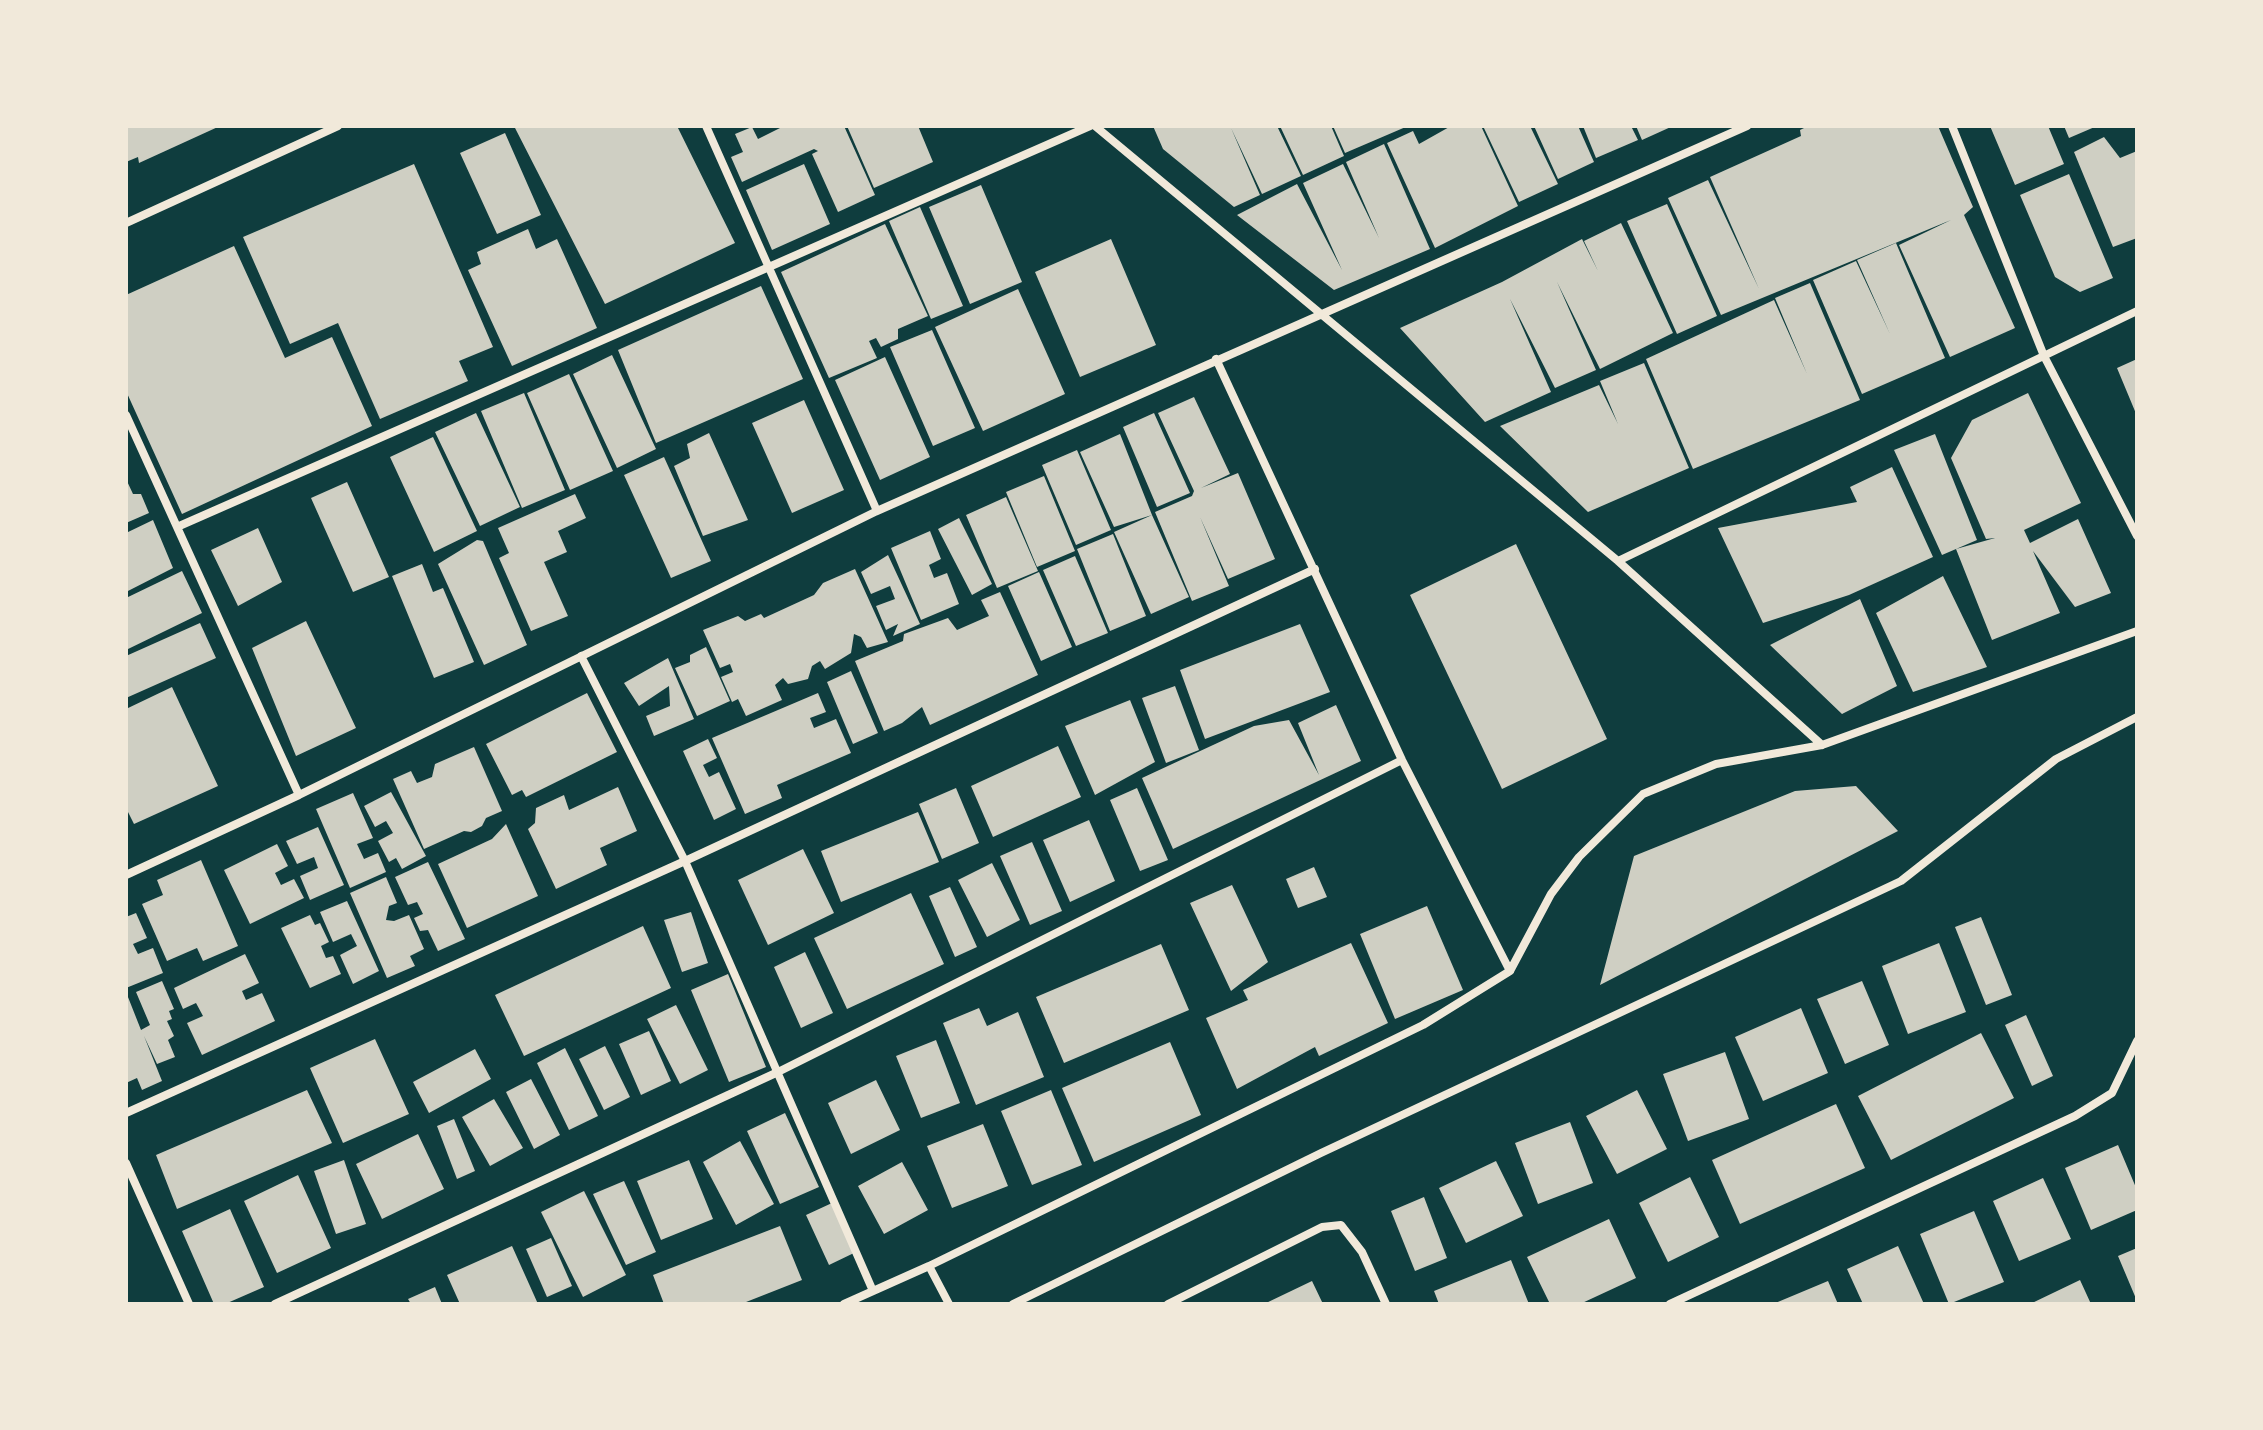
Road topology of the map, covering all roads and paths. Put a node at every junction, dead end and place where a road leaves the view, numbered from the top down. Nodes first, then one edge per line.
1 (338, 126) edge
2 (706, 126) edge
3 (1093, 126) edge
4 (1747, 126) edge
5 (1952, 126) edge
6 (126, 223) edge
7 (771, 267) junction
8 (2137, 311) edge
9 (1321, 312) junction
10 (2044, 356) junction
11 (1216, 359) junction
12 (126, 415) edge
13 (877, 511) junction
14 (177, 527) junction
15 (2137, 536) edge
16 (1618, 561) junction
17 (1315, 569) junction
18 (2137, 631) edge
19 (581, 656) junction
20 (2137, 717) edge
21 (1822, 745) junction
22 (1402, 760) junction
23 (299, 795) junction
24 (685, 861) junction
25 (126, 875) edge
26 (1510, 971) junction
27 (2137, 1041) edge
28 (778, 1072) junction
29 (126, 1113) edge
30 (126, 1163) edge
31 (929, 1266) junction
32 (873, 1291) junction
33 (189, 1304) edge
34 (275, 1304) edge
35 (844, 1304) edge
36 (949, 1304) edge
37 (1013, 1304) edge
38 (1168, 1304) edge
39 (1386, 1304) edge
40 (1670, 1304) edge

1 - 6 street
2 - 7 street
3 - 7 street
3 - 9 street
4 - 9 street
5 - 10 street
7 - 13 street
7 - 14 street
8 - 10 street
9 - 11 street
9 - 16 street
10 - 15 street
10 - 16 street
11 - 13 street
11 - 17 street
12 - 14 street
13 - 19 street
14 - 23 street
16 - 21 street
17 - 22 street
17 - 24 street
18 - 21 street
19 - 23 street
19 - 24 street
20 - 37 street
21 - 26 street
22 - 26 street
22 - 28 street
23 - 25 street
24 - 28 street
24 - 29 street
26 - 31 street
27 - 40 street
28 - 32 street
28 - 34 street
30 - 33 street
31 - 32 street
31 - 36 street
32 - 35 street
38 - 39 street

